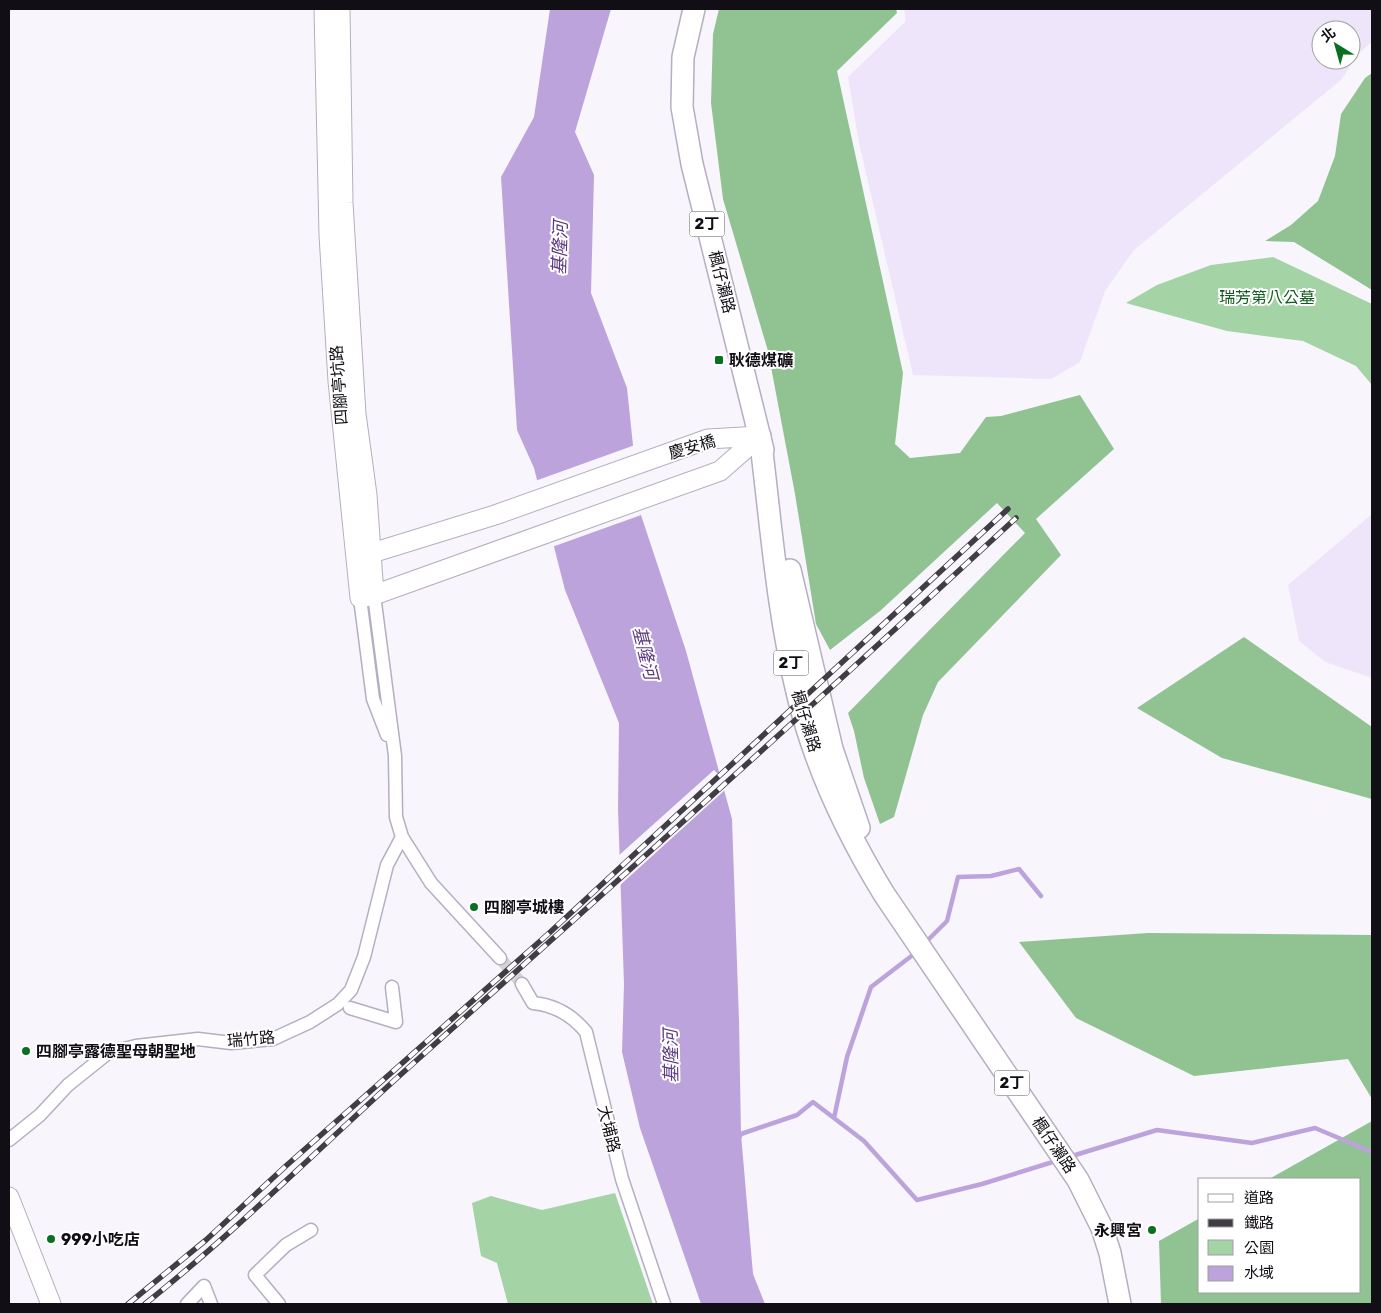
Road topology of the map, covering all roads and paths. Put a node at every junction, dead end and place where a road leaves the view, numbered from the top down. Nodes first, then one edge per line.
1 (324, 9) edge
2 (340, 9) edge
3 (694, 9) edge
4 (760, 436) junction
5 (362, 556) junction
6 (367, 597) junction
7 (402, 837) junction
8 (500, 958) tunnel mouth
9 (522, 984) tunnel mouth
10 (392, 987) dead end
11 (350, 1008) dead end
12 (9, 1140) edge
13 (9, 1197) edge
14 (311, 1230) dead end
15 (52, 1304) edge
16 (187, 1304) edge
17 (211, 1304) edge
18 (279, 1304) edge
19 (664, 1304) edge
20 (1120, 1304) edge

1 - 5 street, 四腳亭坑路
2 - 5 street, 四腳亭坑路
3 - 4 main road, 楓仔瀨路 / 2丁
4 - 5 street, 慶安橋
4 - 6 street, 慶安橋
4 - 20 main road, 楓仔瀨路 / 2丁
5 - 6 street, 四腳亭坑路
6 - 7 street, 四腳亭坑路
7 - 8 street
7 - 12 street, 瑞竹路
9 - 19 street, 大埔路
10 - 11 street
13 - 15 street
14 - 18 street
16 - 17 street

